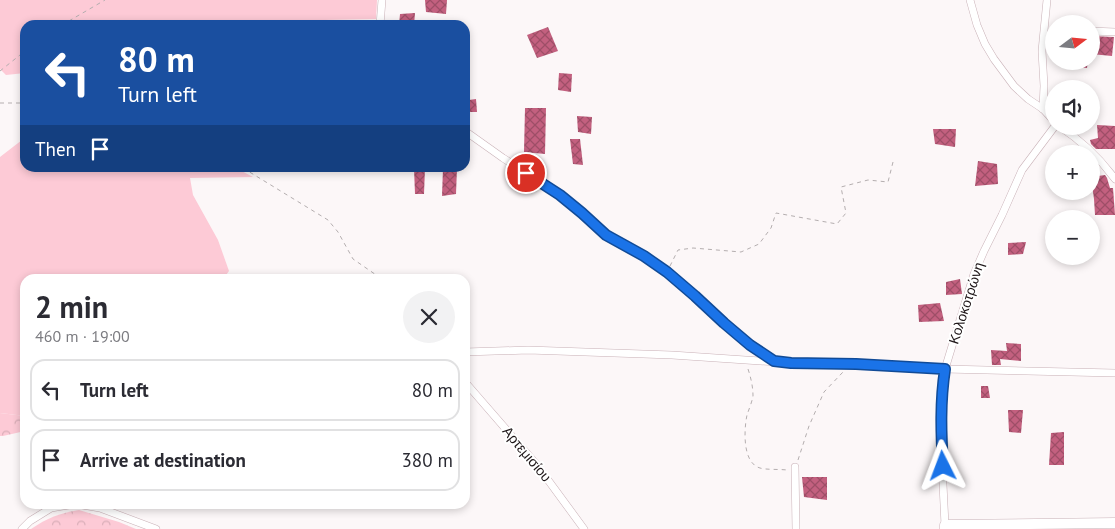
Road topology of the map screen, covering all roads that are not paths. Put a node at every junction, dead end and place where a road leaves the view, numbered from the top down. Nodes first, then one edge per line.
1 (382, 0) edge
2 (970, 0) edge
3 (1047, 0) edge
4 (1046, 15) edge
5 (380, 20) edge
6 (1045, 28) edge
7 (1100, 31) edge
8 (1115, 32) edge
9 (1043, 109) joint
10 (470, 135) edge
11 (1048, 135) edge
12 (1074, 135) edge
13 (1115, 179) edge
14 (470, 352) edge
15 (774, 361) junction
16 (945, 369) junction
17 (1115, 373) edge
18 (470, 388) edge
19 (796, 467) road end
20 (49, 509) edge
21 (103, 509) edge
22 (1115, 523) edge
23 (945, 527) edge
24 (1008, 527) edge
25 (22, 529) edge
26 (156, 529) edge
27 (584, 529) edge
28 (796, 529) edge

1 - 5 street
2 - 9 street
3 - 4 street
6 - 9 street
7 - 8 street
10 - 15 street
11 - 16 street, Κολοκοτρώνη
12 - 13 street
14 - 15 street
15 - 16 street
16 - 17 street
16 - 23 street, Κολοκοτρώνη
18 - 27 street, Αρτεμισίου
19 - 28 street
20 - 25 street
21 - 26 street
22 - 24 street
23 - 24 street

